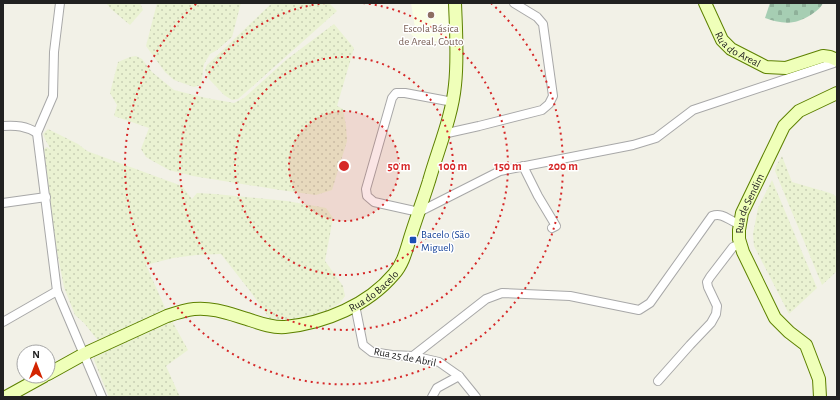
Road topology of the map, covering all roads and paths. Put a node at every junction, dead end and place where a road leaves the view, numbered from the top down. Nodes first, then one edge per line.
1 (60, 3) edge
2 (455, 3) edge
3 (514, 3) edge
4 (705, 3) edge
5 (837, 61) edge
6 (837, 93) edge
7 (453, 102) junction
8 (3, 126) edge
9 (37, 133) junction
10 (443, 134) junction
11 (523, 166) junction
12 (46, 198) junction
13 (3, 203) edge
14 (419, 212) junction
15 (739, 224) junction
16 (552, 228) dead end
17 (740, 244) junction
18 (57, 290) junction
19 (355, 305) junction
20 (3, 322) edge
21 (84, 354) junction
22 (413, 356) junction
23 (56, 370) edge
24 (459, 376) junction
25 (658, 382) dead end
26 (30, 384) edge
27 (6, 397) edge
28 (102, 397) edge
29 (432, 397) edge
30 (476, 397) edge
31 (820, 397) edge

1 - 9 street
2 - 7 street, Rua do Bacelo
3 - 10 street
4 - 5 street, Rua do Areal
5 - 11 street
6 - 15 street, Rua de Sendim
7 - 10 street, Rua do Bacelo
7 - 14 street
8 - 9 street
9 - 12 street
10 - 14 street, Rua do Bacelo
11 - 14 street
11 - 16 street
12 - 13 street
12 - 18 street
14 - 19 street, Rua do Bacelo
15 - 17 street, Rua de Sendim
15 - 22 street
17 - 25 street
17 - 31 street, Rua de Sendim
18 - 20 street
18 - 21 street
19 - 21 street, Rua do Bacelo
19 - 22 street, Rua 25 de Abril
21 - 23 street, Rua do Bacelo
21 - 28 street
22 - 24 street, Rua 25 de Abril
24 - 29 street
24 - 30 street, Rua 25 de Abril
26 - 27 street

